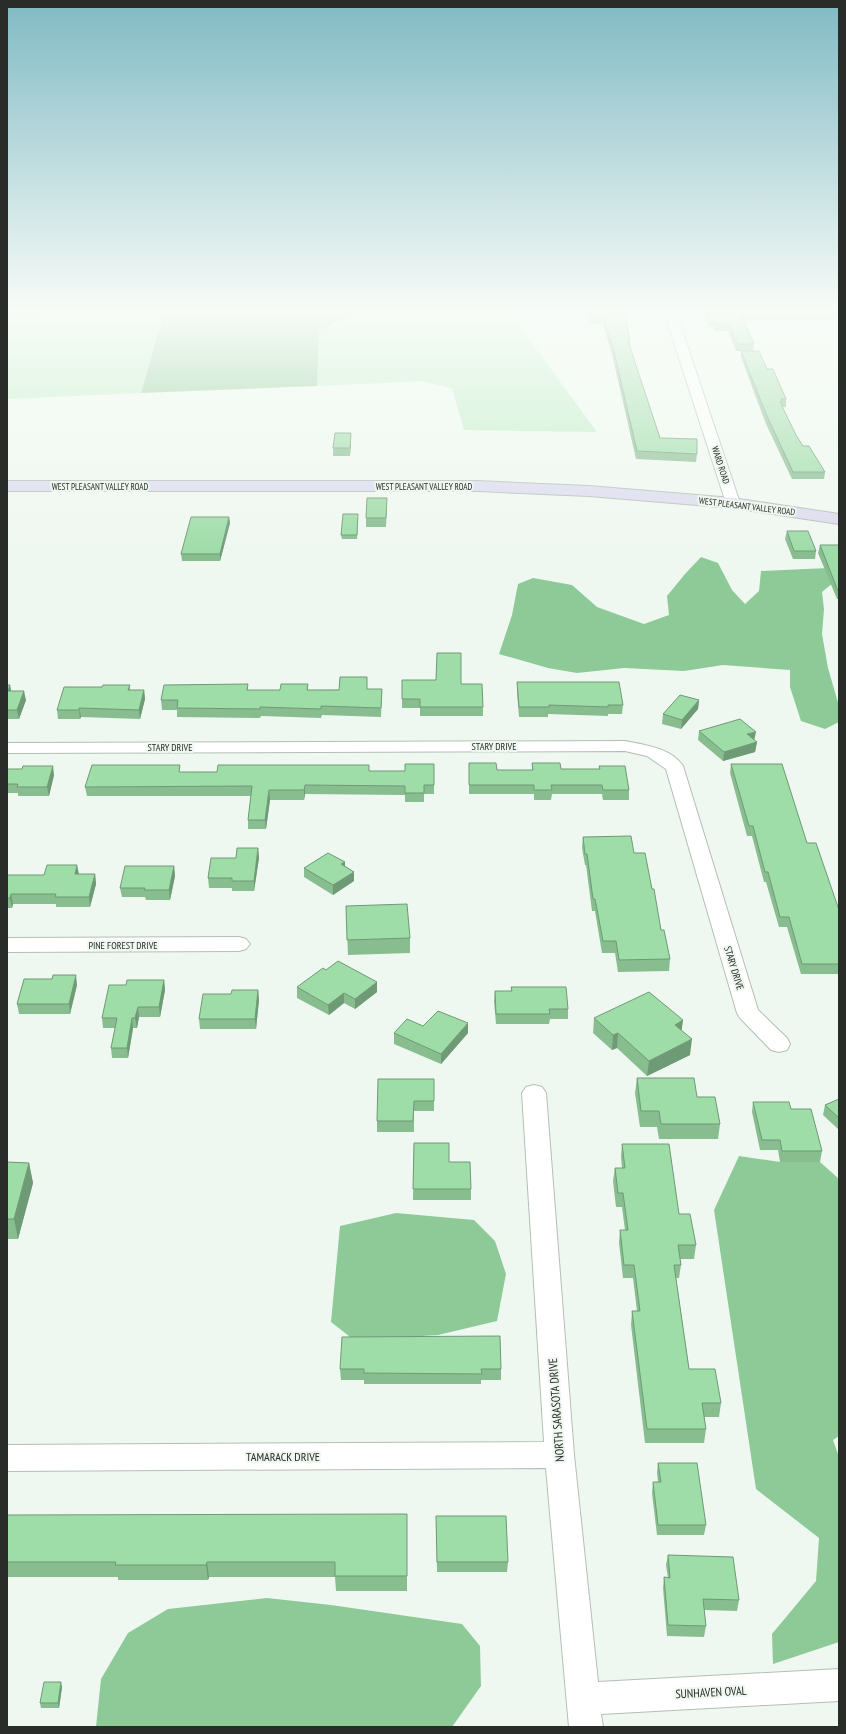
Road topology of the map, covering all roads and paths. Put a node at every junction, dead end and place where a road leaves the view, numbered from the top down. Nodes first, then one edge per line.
1 (697, 393) edge
2 (7, 486) edge
3 (733, 503) junction
4 (839, 519) edge
5 (7, 748) edge
6 (239, 944) dead end
7 (7, 946) edge
8 (779, 1044) dead end
9 (534, 1093) dead end
10 (559, 1455) junction
11 (7, 1458) edge
12 (839, 1685) edge
13 (585, 1713) edge

1 - 3 street, WARD ROAD
2 - 3 main road, WEST PLEASANT VALLEY ROAD
3 - 4 main road, WEST PLEASANT VALLEY ROAD
5 - 8 street, STARY DRIVE
6 - 7 street, PINE FOREST DRIVE
9 - 10 street, NORTH SARASOTA DRIVE
10 - 11 street, TAMARACK DRIVE
10 - 13 street, NORTH SARASOTA DRIVE
12 - 13 street, SUNHAVEN OVAL

